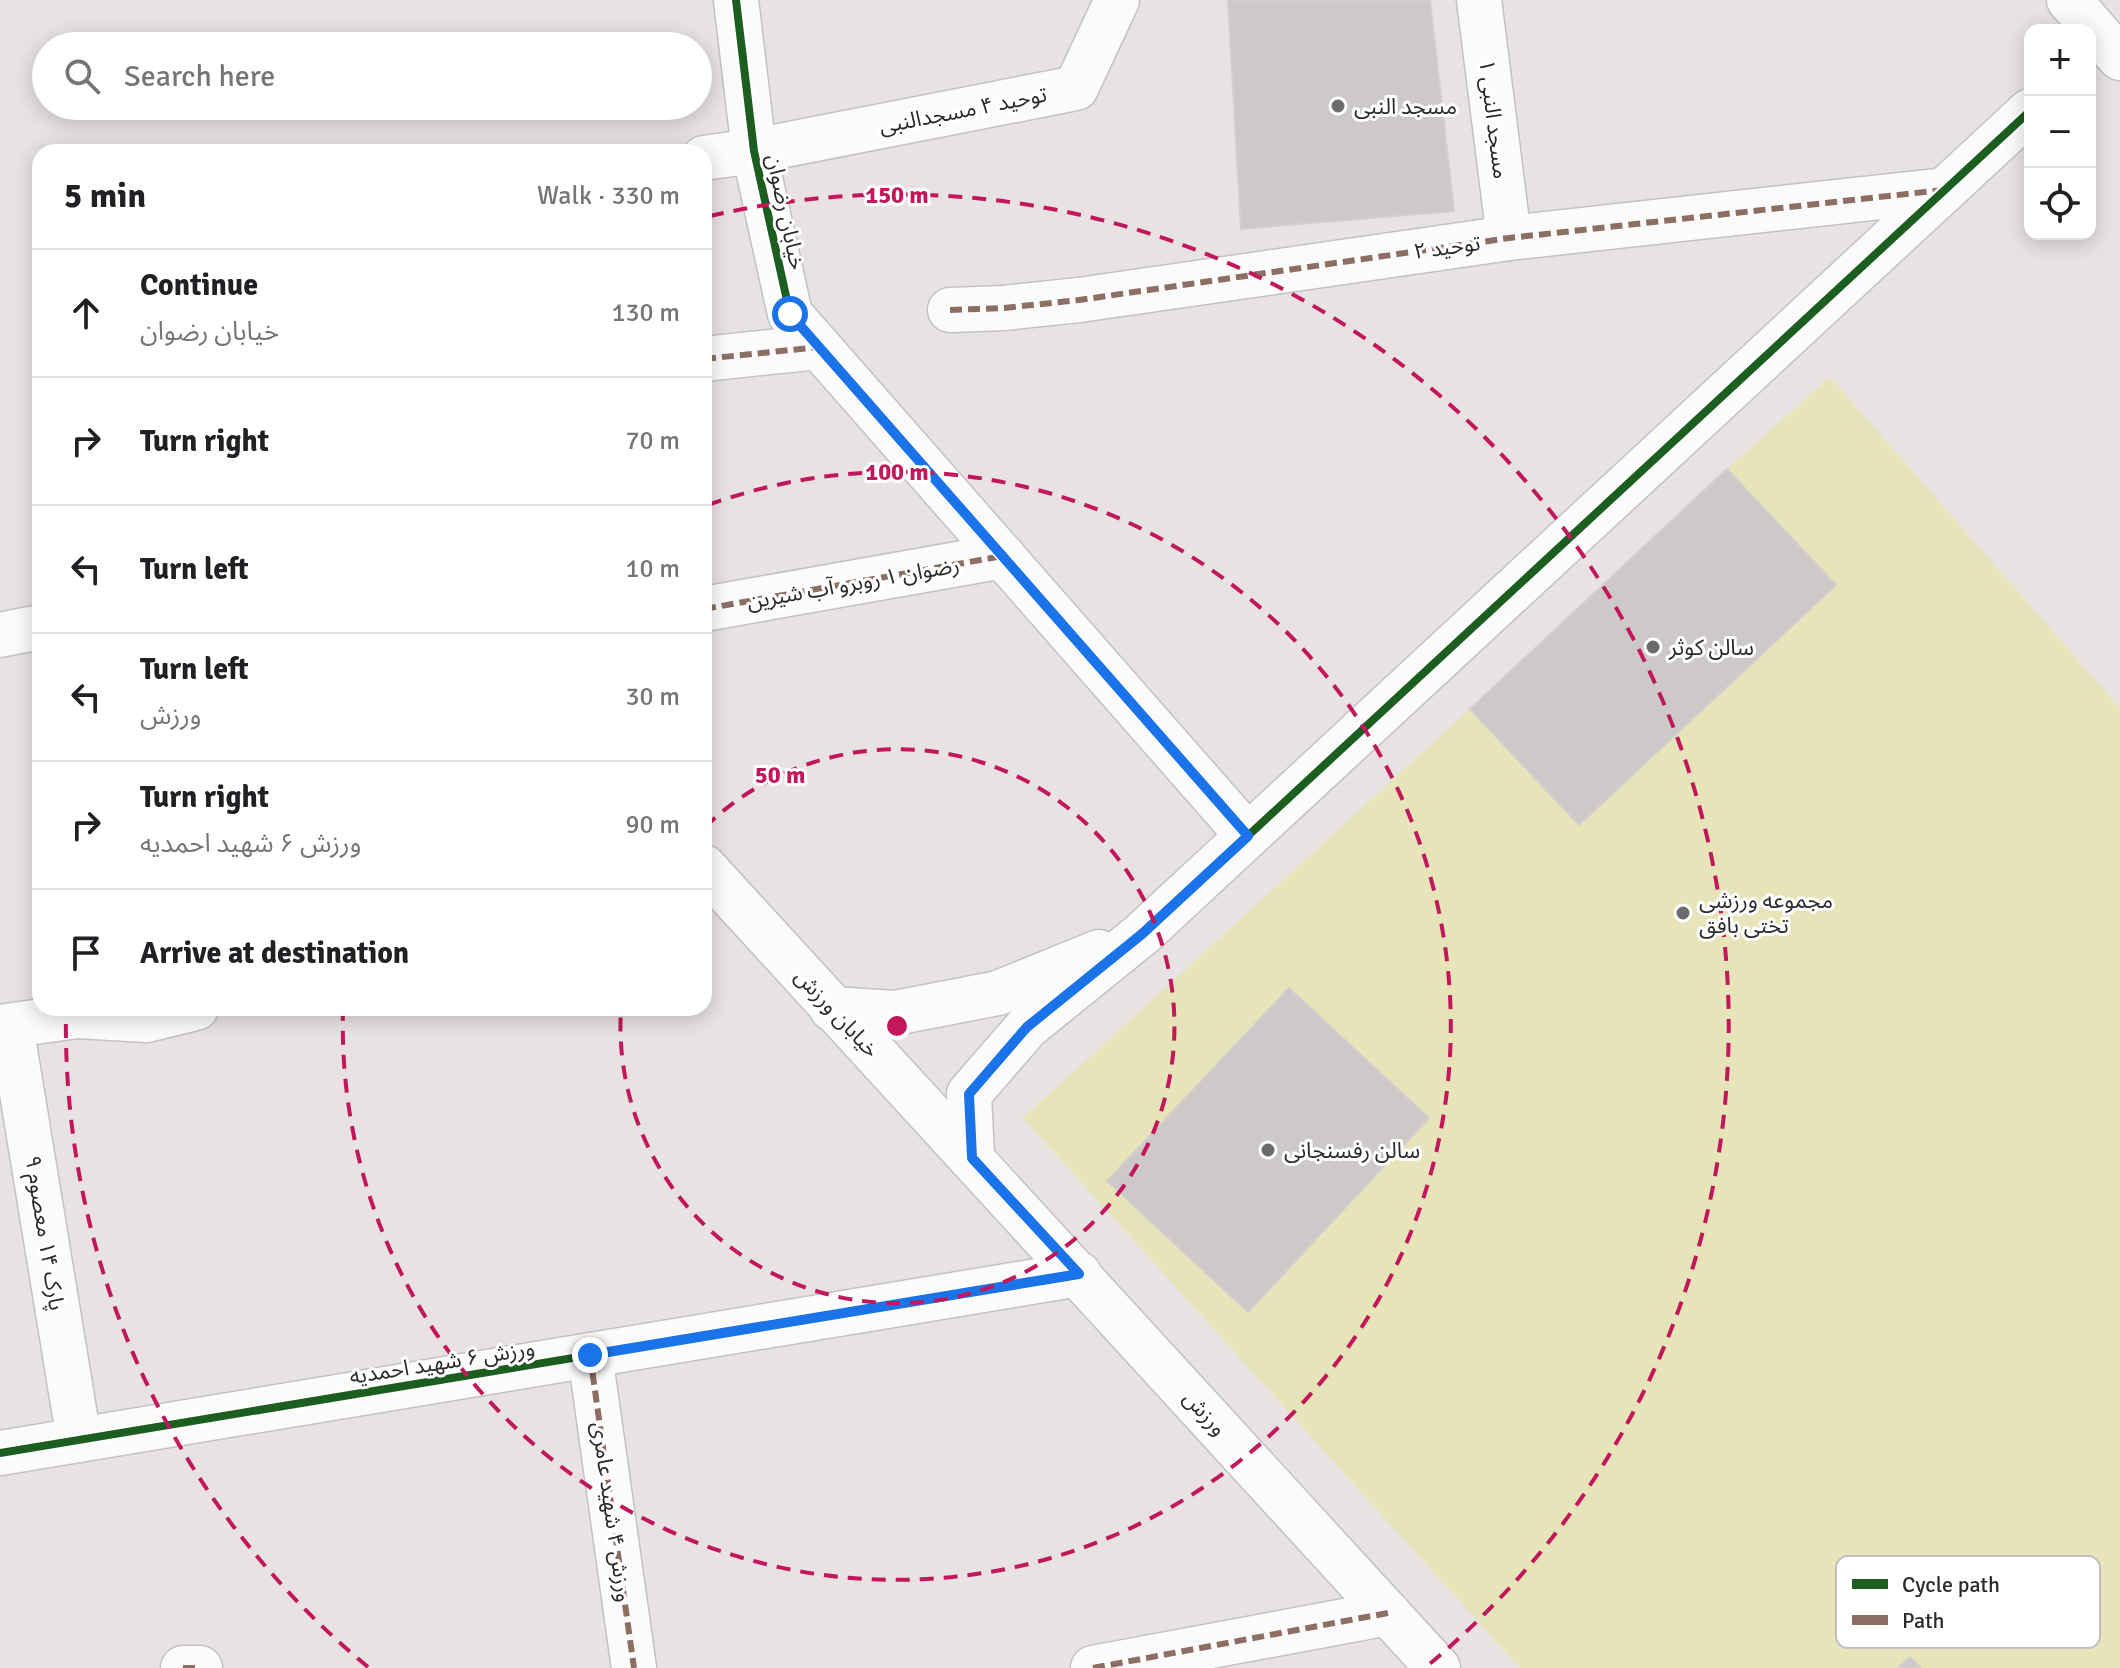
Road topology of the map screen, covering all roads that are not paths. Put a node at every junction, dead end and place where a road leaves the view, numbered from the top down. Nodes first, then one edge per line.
1 (736, 0) edge
2 (1117, 0) edge
3 (1479, 0) edge
4 (2069, 0) edge
5 (2105, 52) edge
6 (2024, 117) edge
7 (754, 151) junction
8 (712, 157) edge
9 (1945, 190) junction
10 (1509, 238) junction
11 (950, 310) dead end
12 (819, 347) junction
13 (712, 358) edge
14 (1003, 556) junction
15 (712, 608) edge
16 (32, 629) edge
17 (0, 635) edge
18 (1248, 836) junction
19 (712, 876) edge
20 (1142, 934) junction
21 (832, 1009) junction
22 (77, 1016) edge
23 (77, 1016) edge
24 (163, 1016) edge
25 (6, 1027) edge
26 (972, 1158) junction
27 (1079, 1274) junction
28 (590, 1355) junction
29 (79, 1440) junction
30 (0, 1453) edge
31 (1388, 1613) junction
32 (183, 1668) edge
33 (200, 1668) edge
34 (634, 1668) edge
35 (1093, 1668) edge
36 (1438, 1668) edge

1 - 7 street, خیابان رضوان
2 - 7 street, توحید ۴ مسجدالنبی
3 - 10 street, مسجد النبی ۱
4 - 5 street
6 - 9 street
7 - 8 street
7 - 12 street, خیابان رضوان
9 - 10 street, توحید ۲
9 - 18 street
10 - 11 street, توحید ۲
12 - 13 street
12 - 14 street, خیابان رضوان
14 - 15 street, رضوان ۱ روبرو آب شیرین
14 - 18 street, خیابان رضوان
16 - 17 street
18 - 20 street
19 - 21 street, خیابان ورزش
20 - 21 street
20 - 26 street
21 - 26 street, خیابان ورزش
22 - 25 street
23 - 24 street
25 - 29 street, پارک ۱۴ معصوم ۹
26 - 27 street, ورزش
27 - 28 street, ورزش ۶ شهید احمدیه
27 - 31 street, ورزش
28 - 29 street, ورزش ۶ شهید احمدیه
28 - 34 street, ورزش ۴ شهید عامری
29 - 30 street, ورزش ۶ شهید احمدیه
31 - 35 street
31 - 36 street, ورزش
32 - 33 street

